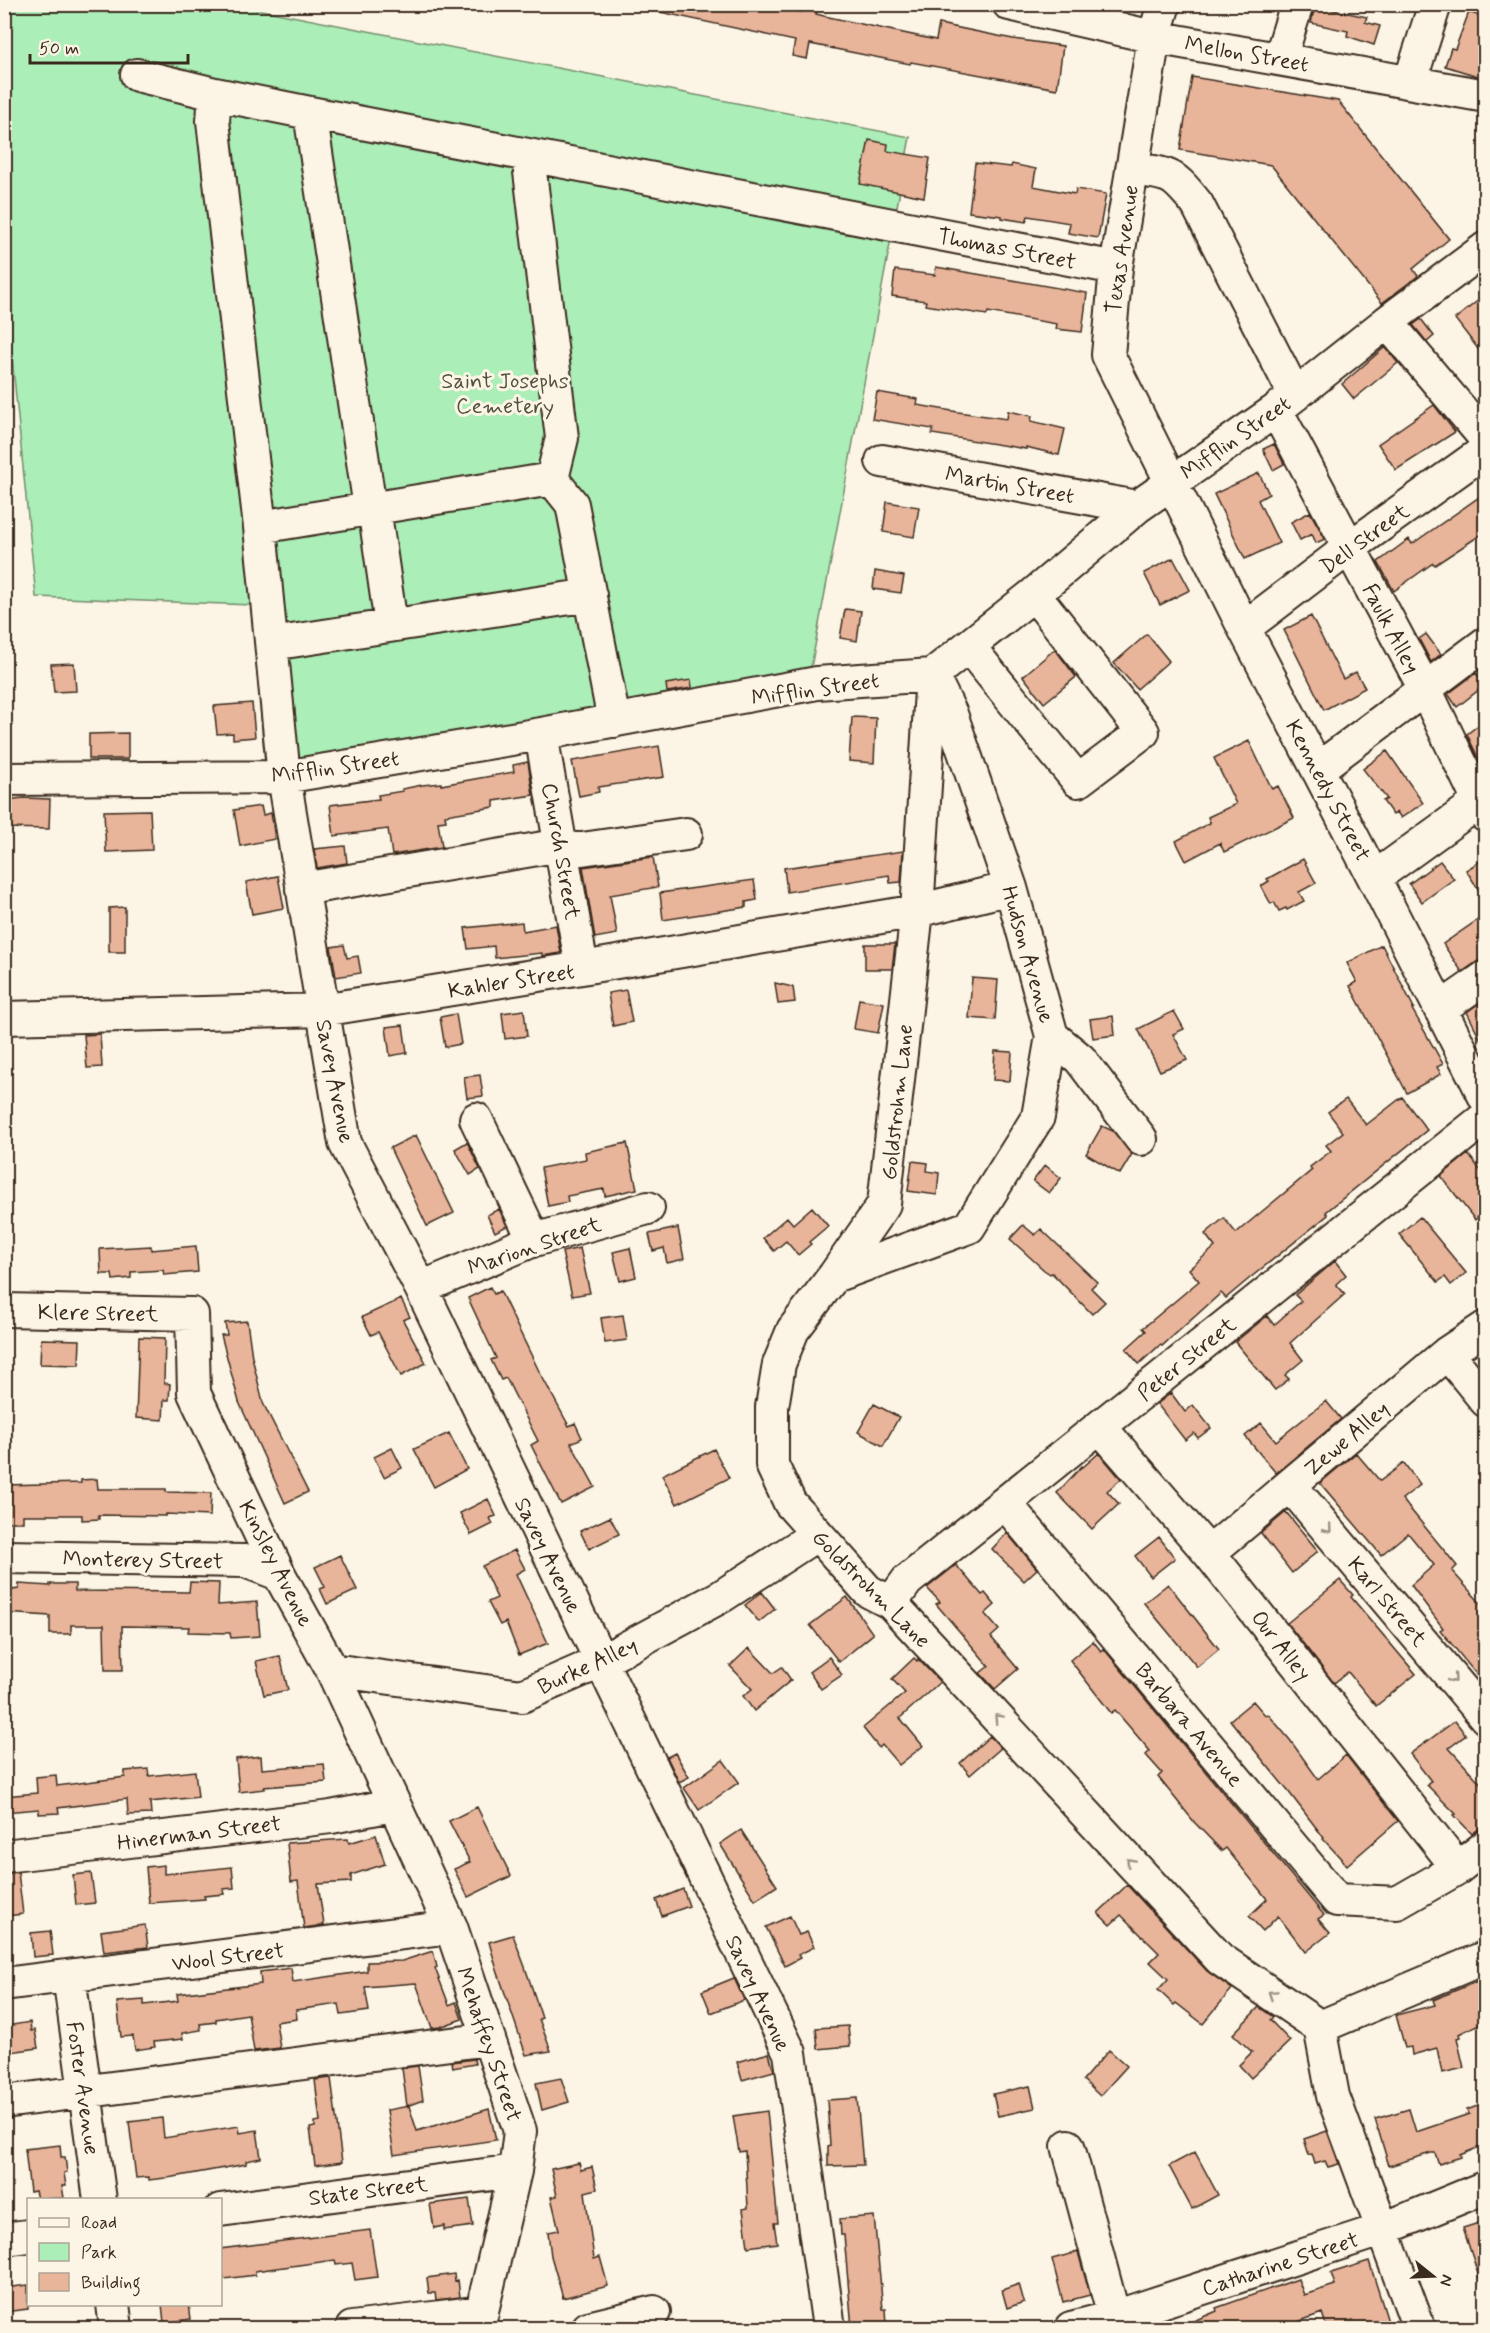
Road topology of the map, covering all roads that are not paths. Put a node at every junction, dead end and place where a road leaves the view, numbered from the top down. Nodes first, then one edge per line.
1 (1009, 4) edge
2 (1164, 4) edge
3 (1297, 4) edge
4 (1435, 4) edge
5 (1154, 37) junction
6 (1280, 59) junction
7 (137, 75) dead end
8 (1410, 82) junction
9 (215, 94) junction
10 (1485, 96) edge
11 (310, 112) junction
12 (528, 155) junction
13 (1132, 169) junction
14 (1485, 248) edge
15 (1116, 268) junction
16 (1387, 322) junction
17 (1286, 403) junction
18 (1485, 439) edge
19 (1485, 450) edge
20 (882, 461) dead end
21 (552, 479) junction
22 (1172, 482) junction
23 (1137, 507) junction
24 (371, 509) junction
25 (260, 527) junction
26 (1349, 548) junction
27 (1034, 594) junction
28 (590, 595) junction
29 (391, 625) junction
30 (1244, 628) junction
31 (1485, 643) edge
32 (272, 644) junction
33 (969, 647) junction
34 (932, 675) junction
35 (1425, 689) junction
36 (614, 721) junction
37 (542, 734) junction
38 (1317, 769) junction
39 (284, 777) junction
40 (4, 779) edge
41 (1483, 805) edge
42 (686, 834) dead end
43 (561, 847) junction
44 (1374, 878) junction
45 (1011, 888) junction
46 (302, 889) junction
47 (917, 911) junction
48 (582, 969) junction
49 (1485, 977) edge
50 (1440, 1009) junction
51 (322, 1010) junction
52 (4, 1018) edge
53 (1052, 1036) junction
54 (1485, 1099) edge
55 (1485, 1117) edge
56 (476, 1119) dead end
57 (1141, 1139) dead end
58 (648, 1208) dead end
59 (534, 1240) junction
60 (834, 1276) junction
61 (421, 1287) junction
62 (4, 1310) edge
63 (192, 1314) joint
64 (1485, 1327) edge
65 (1446, 1353) junction
66 (1485, 1401) edge
67 (1100, 1426) junction
68 (1290, 1485) junction
69 (1005, 1503) junction
70 (816, 1535) junction
71 (1209, 1553) junction
72 (4, 1557) edge
73 (279, 1574) junction
74 (891, 1604) junction
75 (600, 1662) junction
76 (332, 1670) junction
77 (1485, 1718) edge
78 (393, 1805) junction
79 (1485, 1846) edge
80 (4, 1856) edge
81 (1458, 1868) junction
82 (451, 1927) junction
83 (1485, 1957) edge
84 (69, 1976) junction
85 (4, 1984) edge
86 (1320, 2027) junction
87 (489, 2039) junction
88 (84, 2090) junction
89 (4, 2102) edge
90 (1068, 2146) dead end
91 (515, 2171) junction
92 (1485, 2187) edge
93 (100, 2198) edge
94 (222, 2210) edge
95 (1381, 2230) junction
96 (27, 2236) edge
97 (4, 2239) edge
98 (113, 2306) edge
99 (654, 2312) dead end
100 (480, 2320) edge
101 (1115, 2323) edge
102 (116, 2328) edge
103 (352, 2328) edge
104 (588, 2328) edge
105 (830, 2328) edge
106 (1071, 2328) edge
107 (1419, 2328) edge

1 - 5 street, Mellon Street
2 - 5 street, Texas Avenue
3 - 6 street
4 - 8 street
5 - 6 street, Mellon Street
5 - 13 street, Texas Avenue
6 - 8 street, Mellon Street
7 - 9 street, Thomas Street
8 - 10 street, Mellon Street
9 - 11 street, Thomas Street
9 - 25 street, Savey Avenue
11 - 12 street, Thomas Street
11 - 24 street
12 - 15 street, Thomas Street
12 - 21 street
13 - 15 street, Texas Avenue
13 - 17 street, Faulk Alley
14 - 16 street, Mifflin Street
15 - 22 street, Texas Avenue
16 - 17 street, Mifflin Street
16 - 18 street
17 - 22 street, Mifflin Street
17 - 26 street, Faulk Alley
19 - 26 street, Dell Street
20 - 23 street, Martin Street
21 - 24 street
21 - 28 street
22 - 23 street, Mifflin Street
22 - 30 street, Kennedy Street
23 - 27 street, Mifflin Street
24 - 25 street
24 - 29 street
25 - 32 street, Savey Avenue
26 - 30 street, Dell Street
26 - 35 street, Faulk Alley
27 - 33 street, Mifflin Street
27 - 33 street
28 - 29 street
28 - 36 street
29 - 32 street
30 - 38 street, Kennedy Street
31 - 35 street
32 - 39 street, Savey Avenue
33 - 34 street, Mifflin Street
34 - 36 street, Mifflin Street
34 - 45 street, Hudson Avenue
34 - 47 street, Goldstrohm Lane
35 - 38 street
35 - 41 street, Faulk Alley
36 - 37 street, Mifflin Street
37 - 39 street, Mifflin Street
37 - 43 street, Church Street
38 - 44 street, Kennedy Street
39 - 40 street, Mifflin Street
39 - 46 street, Savey Avenue
41 - 44 street
42 - 43 street
43 - 46 street
43 - 48 street, Church Street
44 - 50 street, Kennedy Street
45 - 47 street, Kahler Street
45 - 53 street, Hudson Avenue
46 - 51 street, Savey Avenue
47 - 48 street, Kahler Street
47 - 60 street, Goldstrohm Lane
48 - 51 street, Kahler Street
49 - 50 street
50 - 54 street, Kennedy Street
51 - 52 street, Kahler Street
51 - 61 street, Savey Avenue
53 - 57 street
53 - 60 street, Hudson Avenue
55 - 67 street, Peter Street
56 - 59 street
58 - 59 street, Marion Street
59 - 61 street, Marion Street
60 - 70 street, Goldstrohm Lane
61 - 75 street, Savey Avenue
62 - 63 street, Klere Street
63 - 73 street, Kinsley Avenue
64 - 65 street, Zewe Alley
65 - 66 street
65 - 68 street, Zewe Alley
67 - 69 street, Peter Street
67 - 71 street, Our Alley
68 - 71 street, Zewe Alley
68 -> 77 street, Karl Street
69 - 74 street, Peter Street
69 - 81 street, Barbara Avenue
70 - 74 street, Goldstrohm Lane
70 - 75 street, Burke Alley
71 - 81 street, Our Alley
72 - 73 street, Monterey Street
73 - 76 street, Kinsley Avenue
86 -> 74 street, Goldstrohm Lane
75 - 76 street, Burke Alley
75 - 105 street, Savey Avenue
76 - 78 street, Kinsley Avenue
78 - 80 street, Hinerman Street
78 - 82 street, Mehaffey Street
79 - 81 street
82 - 84 street, Wool Street
82 - 87 street, Mehaffey Street
83 - 86 street
84 - 85 street, Wool Street
84 - 88 street, Foster Avenue
86 - 95 street
87 - 88 street
87 - 91 street, Mehaffey Street
88 - 89 street
88 - 93 street, Foster Avenue
90 - 101 street
91 - 94 street, State Street
91 - 100 street, Mehaffey Street
92 - 95 street, Catharine Street
95 - 101 street, Catharine Street
95 - 107 street
96 - 97 street
98 - 102 street
99 - 104 street
100 - 103 street
101 - 106 street, Catharine Street

